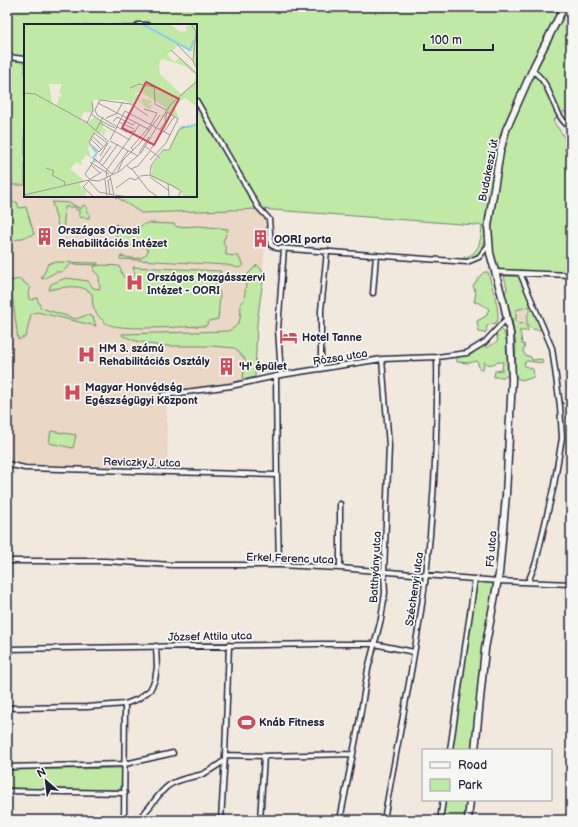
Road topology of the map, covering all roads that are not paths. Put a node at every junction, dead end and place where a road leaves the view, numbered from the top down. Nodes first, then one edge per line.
1 (564, 7) edge
2 (7, 57) edge
3 (24, 59) edge
4 (532, 71) junction
5 (197, 102) edge
6 (571, 128) edge
7 (488, 246) junction
8 (284, 248) junction
9 (327, 251) junction
10 (376, 255) junction
11 (495, 272) junction
12 (520, 273) junction
13 (571, 276) edge
14 (373, 293) dead end
15 (507, 318) junction
16 (511, 348) joint
17 (437, 357) junction
18 (382, 359) junction
19 (321, 369) junction
20 (281, 375) junction
21 (276, 377) junction
22 (163, 395) dead end
23 (7, 464) edge
24 (277, 474) junction
25 (340, 504) dead end
26 (7, 561) edge
27 (279, 565) junction
28 (340, 568) junction
29 (384, 572) junction
30 (426, 576) junction
31 (476, 579) junction
32 (498, 581) junction
33 (528, 582) junction
34 (571, 584) edge
35 (229, 644) junction
36 (374, 644) junction
37 (156, 646) junction
38 (7, 649) edge
39 (414, 652) junction
40 (125, 704) junction
41 (7, 708) edge
42 (450, 749) edge
43 (475, 749) edge
44 (173, 752) dead end
45 (353, 754) junction
46 (225, 755) junction
47 (264, 756) junction
48 (224, 761) junction
49 (125, 764) junction
50 (7, 767) edge
51 (215, 768) junction
52 (223, 770) junction
53 (7, 791) edge
54 (125, 793) junction
55 (443, 801) edge
56 (470, 801) edge
57 (124, 820) edge
58 (136, 820) edge
59 (221, 820) edge
60 (260, 820) edge
61 (340, 820) edge
62 (384, 820) edge
63 (440, 820) edge
64 (468, 820) edge

1 - 4 main road, Budakeszi út
2 - 3 street
4 - 6 street
4 - 7 main road, Budakeszi út
5 - 8 street
7 - 10 street
7 - 11 main road, Budakeszi út
8 - 9 street
8 - 20 street
9 - 10 street
9 - 19 street
10 - 14 street
11 - 12 street
11 - 15 main road, Budakeszi út
12 - 13 street
12 - 33 street
15 - 16 main road, Budakeszi út
15 - 17 street, Rózsa utca
16 - 32 main road, Fő utca
17 - 18 street, Rózsa utca
17 - 30 street, Széchenyi utca
18 - 19 street, Rózsa utca
18 - 29 street, Batthyány utca
19 - 20 street, Rózsa utca
20 - 21 street, Rózsa utca
21 - 22 street, Rózsa utca
21 - 24 street
23 - 24 street, Reviczky J. utca
24 - 27 street
25 - 28 street
26 - 27 street, Erkel Ferenc utca
27 - 28 street, Erkel Ferenc utca
28 - 29 street, Erkel Ferenc utca
29 - 30 street, Erkel Ferenc utca
29 - 36 street, Batthyány utca
30 - 31 street, Erkel Ferenc utca
30 - 39 street, Széchenyi utca
31 - 32 street, Erkel Ferenc utca
31 - 42 street, Fő utca
32 - 33 street, Erkel Ferenc utca
32 - 43 main road, Fő utca
33 - 34 street, Erkel Ferenc utca
35 - 36 street, József Attila utca
35 - 37 street, József Attila utca
35 - 46 street
36 - 39 street, József Attila utca
36 - 45 street, Batthyány utca
37 - 38 street, József Attila utca
37 - 40 street
39 - 62 street, Széchenyi utca
40 - 41 street
40 - 49 street
44 - 49 street
45 - 47 street
45 - 61 street, Batthyány utca
46 - 47 street
46 - 48 street
47 - 60 street
48 - 51 street
48 - 52 street
49 - 50 street
49 - 54 street
51 - 52 street
51 - 58 street
52 - 59 street
53 - 54 street
54 - 57 street
55 - 63 street
56 - 64 main road

